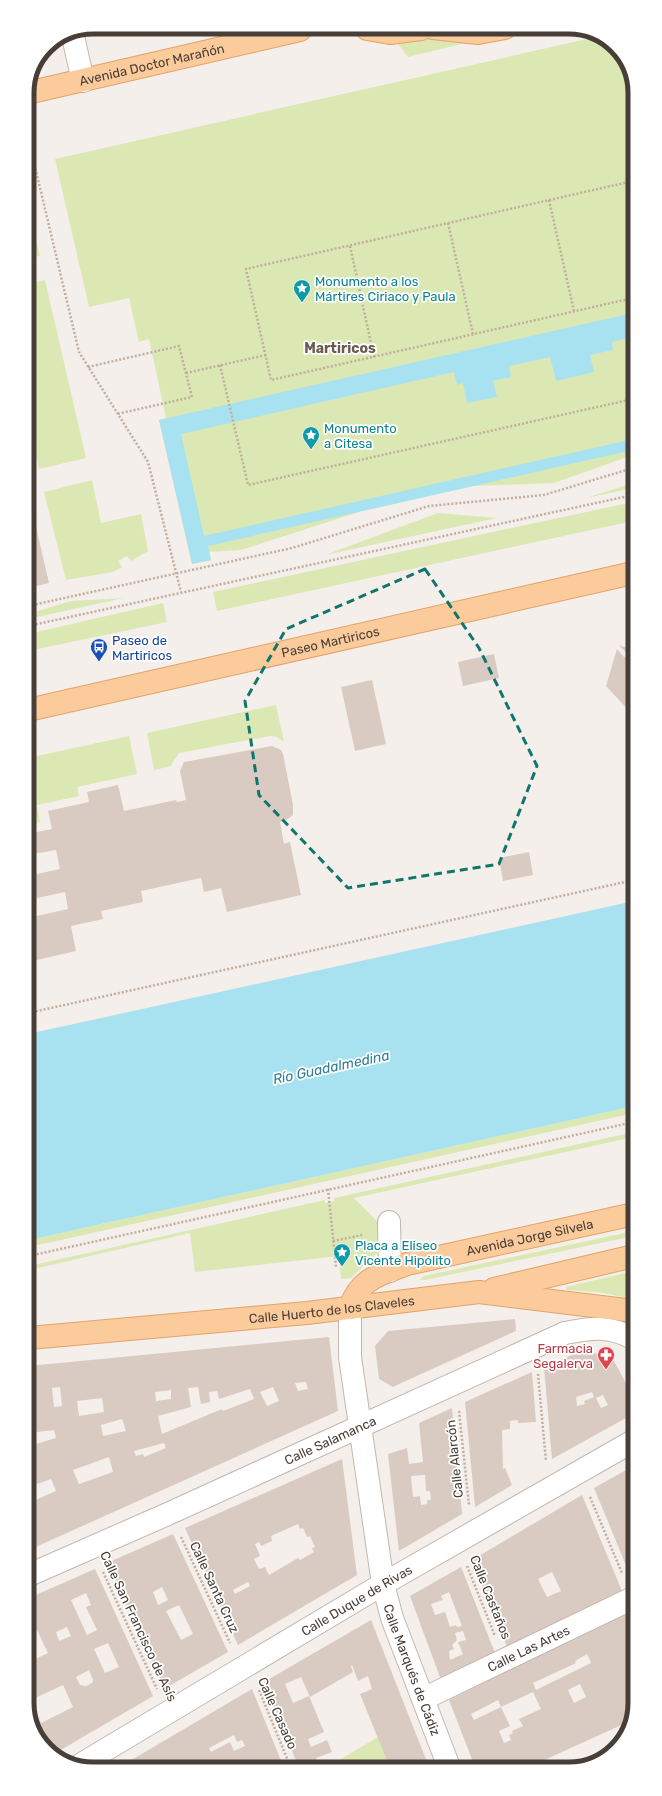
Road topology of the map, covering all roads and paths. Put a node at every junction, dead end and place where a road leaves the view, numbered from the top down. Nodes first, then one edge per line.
1 (283, 34) edge
2 (73, 38) edge
3 (83, 81) junction
4 (34, 92) edge
5 (34, 162) edge
6 (628, 182) edge
7 (549, 200) junction
8 (448, 223) junction
9 (350, 246) junction
10 (628, 299) edge
11 (574, 311) junction
12 (473, 334) junction
13 (266, 355) junction
14 (374, 356) junction
15 (220, 365) junction
16 (88, 367) junction
17 (186, 373) junction
18 (628, 400) edge
19 (117, 414) junction
20 (628, 470) edge
21 (628, 496) edge
22 (176, 573) junction
23 (628, 574) edge
24 (181, 592) junction
25 (34, 605) edge
26 (34, 625) edge
27 (34, 709) edge
28 (628, 881) edge
29 (34, 1012) edge
30 (628, 1123) edge
31 (328, 1190) junction
32 (628, 1215) edge
33 (389, 1222) dead end
34 (34, 1255) edge
35 (628, 1257) edge
36 (336, 1267) dead end
37 (390, 1271) junction
38 (479, 1292) junction
39 (350, 1308) junction
40 (628, 1310) edge
41 (628, 1336) edge
42 (34, 1338) edge
43 (538, 1370) dead end
44 (456, 1382) junction
45 (360, 1426) junction
46 (628, 1444) edge
47 (579, 1472) junction
48 (549, 1490) junction
49 (170, 1513) junction
50 (465, 1537) junction
51 (92, 1548) junction
52 (34, 1573) edge
53 (383, 1584) junction
54 (628, 1584) edge
55 (628, 1601) edge
56 (505, 1660) junction
57 (244, 1668) junction
58 (423, 1699) junction
59 (168, 1712) junction
60 (86, 1761) edge
61 (289, 1762) edge
62 (447, 1762) edge

1 - 3 main road, Avenida Doctor Marañón
2 - 3 street
3 - 4 main road, Avenida Doctor Marañón
5 - 16 path
6 - 7 path
7 - 8 path
7 - 11 path
8 - 9 path
8 - 12 path
9 - 13 path
9 - 14 path
10 - 11 path
11 - 12 path
12 - 14 path
13 - 14 path
13 - 15 path
15 - 17 path
15 - 18 path
16 - 17 path
16 - 19 path
17 - 19 path
19 - 22 path
20 - 22 path
21 - 24 path
22 - 24 path
22 - 25 path
23 - 27 main road, Paseo Martiricos
24 - 26 path
28 - 29 path
30 - 31 path
31 - 34 path
31 - 36 path
32 - 37 main road, Avenida Jorge Silvela
33 - 37 street
35 - 38 main road
37 - 39 main road, Avenida Jorge Silvela
38 - 39 main road, Calle Huerto de los Claveles
38 - 40 main road, Calle Huerto de los Claveles
39 - 42 main road, Calle Huerto de los Claveles
39 - 45 street, Calle Marqués de Cádiz
41 - 44 street, Calle Salamanca
43 - 48 path
44 - 45 street, Calle Salamanca
44 - 50 path, Calle Alarcón
45 - 49 street, Calle Salamanca
45 - 53 street, Calle Marqués de Cádiz
46 - 47 street, Calle Duque de Rivas
47 - 48 street, Calle Duque de Rivas
47 - 54 path
48 - 50 street, Calle Duque de Rivas
49 - 51 street, Calle Salamanca
49 - 57 path, Calle Santa Cruz
50 - 53 street, Calle Duque de Rivas
50 - 56 path, Calle Castaños
51 - 52 street, Calle Salamanca
51 - 59 path, Calle San Francisco de Asís
53 - 57 street, Calle Duque de Rivas
53 - 58 street, Calle Marqués de Cádiz
55 - 56 street, Calle Las Artes
56 - 58 street, Calle Las Artes
57 - 59 street, Calle Duque de Rivas
57 - 61 path, Calle Casado
58 - 62 street, Calle Marqués de Cádiz
59 - 60 street, Calle Duque de Rivas

